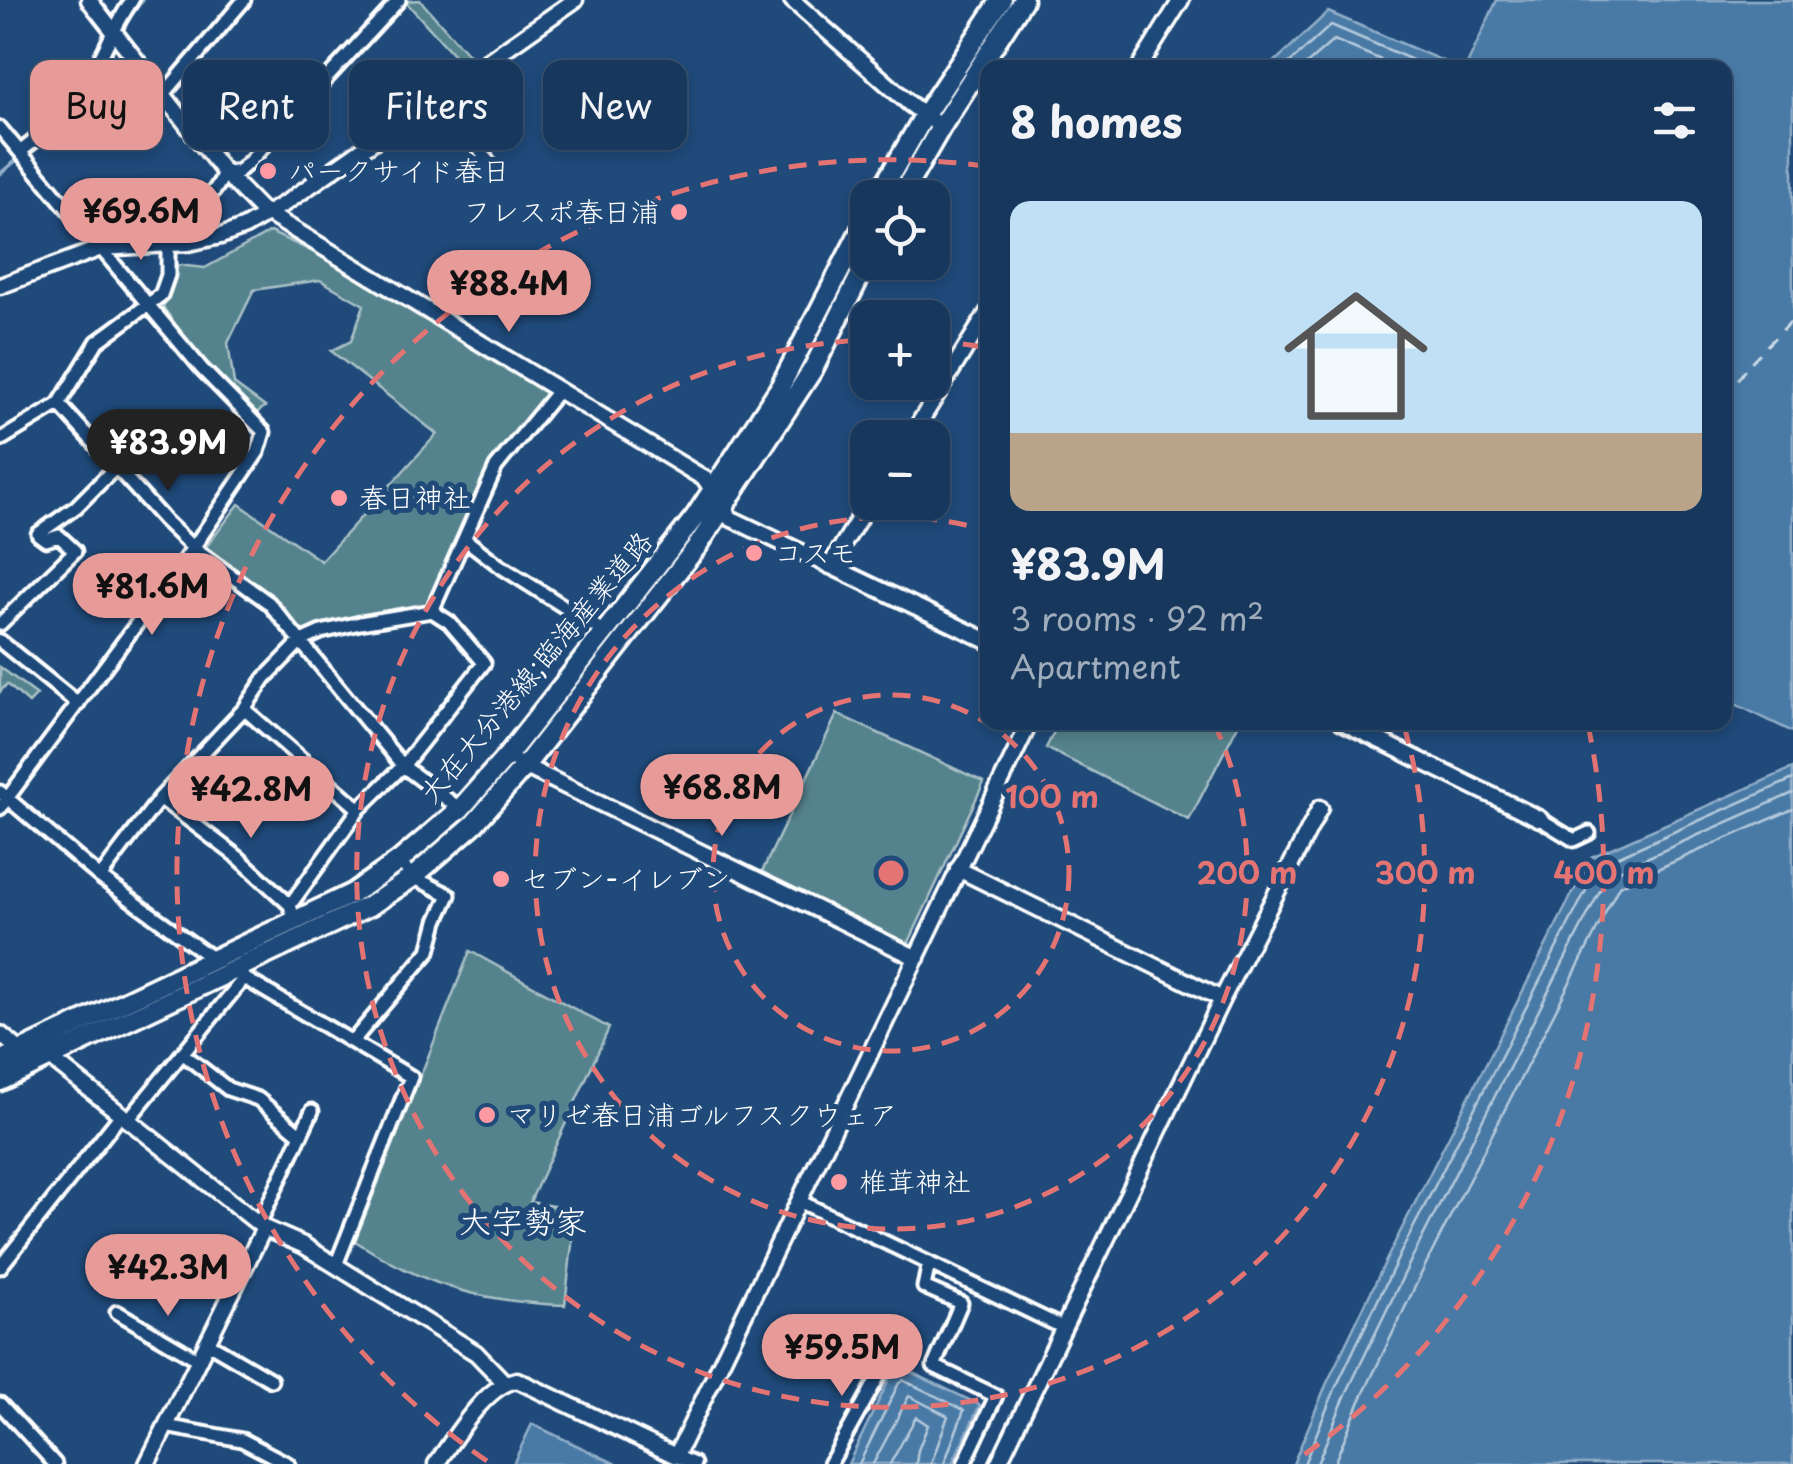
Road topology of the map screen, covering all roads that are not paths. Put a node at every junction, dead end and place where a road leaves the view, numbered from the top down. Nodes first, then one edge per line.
1 (88, 0) edge
2 (132, 0) edge
3 (244, 0) edge
4 (399, 0) edge
5 (576, 0) edge
6 (792, 0) edge
7 (1001, 0) edge
8 (1023, 0) edge
9 (1181, 0) edge
10 (112, 29) junction
11 (491, 60) edge
12 (984, 60) edge
13 (1144, 60) edge
14 (980, 67) edge
15 (164, 94) junction
16 (924, 116) junction
17 (941, 127) junction
18 (0, 128) edge
19 (362, 150) edge
20 (480, 150) edge
21 (20, 152) junction
22 (489, 163) dead end
23 (224, 172) junction
24 (887, 180) edge
25 (910, 180) edge
26 (269, 214) junction
27 (168, 244) junction
28 (101, 248) junction
29 (850, 251) edge
30 (858, 280) edge
31 (0, 286) edge
32 (150, 305) junction
33 (980, 325) edge
34 (558, 391) junction
35 (59, 404) junction
36 (921, 420) edge
37 (0, 440) edge
38 (115, 468) junction
39 (714, 491) junction
40 (723, 511) junction
41 (859, 520) edge
42 (466, 540) junction
43 (194, 548) junction
44 (830, 566) junction
45 (432, 612) junction
46 (0, 624) edge
47 (604, 632) junction
48 (980, 637) edge
49 (0, 641) edge
50 (302, 641) junction
51 (78, 704) junction
52 (244, 709) junction
53 (1026, 730) edge
54 (1358, 730) edge
55 (507, 756) junction
56 (402, 766) junction
57 (524, 766) junction
58 (160, 798) junction
59 (3, 799) edge
60 (1320, 808) dead end
61 (359, 809) junction
62 (460, 809) junction
63 (1540, 819) joint
64 (1589, 833) dead end
65 (398, 861) junction
66 (958, 870) junction
67 (413, 876) junction
68 (100, 877) junction
69 (292, 913) junction
70 (917, 958) junction
71 (214, 959) junction
72 (239, 975) junction
73 (1222, 999) junction
74 (0, 1034) edge
75 (352, 1042) junction
76 (21, 1050) junction
77 (182, 1052) junction
78 (49, 1057) junction
79 (0, 1061) edge
80 (0, 1080) edge
81 (312, 1111) dead end
82 (124, 1118) junction
83 (301, 1134) junction
84 (799, 1201) junction
85 (261, 1226) junction
86 (929, 1263) junction
87 (336, 1265) junction
88 (0, 1268) edge
89 (118, 1312) dead end
90 (1064, 1328) junction
91 (206, 1342) junction
92 (890, 1354) dead end
93 (198, 1359) junction
94 (271, 1380) dead end
95 (504, 1382) junction
96 (0, 1404) edge
97 (12, 1414) junction
98 (0, 1426) edge
99 (166, 1426) junction
100 (676, 1456) junction
101 (55, 1464) edge
102 (147, 1464) edge
103 (288, 1464) edge
104 (436, 1464) edge
105 (694, 1464) edge
106 (830, 1464) edge
107 (964, 1464) edge
108 (998, 1464) edge

1 - 10 street
2 - 10 street
3 - 15 street
4 - 23 street
5 - 11 street
6 - 16 street
7 - 16 main road
8 - 12 main road
9 - 13 street
10 - 15 street
10 - 21 street
14 - 17 main road
15 - 23 street
16 - 17 street
16 - 24 main road
17 - 25 main road
18 - 21 street
19 - 26 street
20 - 22 street
21 - 28 street
23 - 26 street
23 - 28 street
26 - 27 street
26 - 34 street
27 - 28 street
27 - 32 street
28 - 31 street
28 - 32 street
29 - 39 main road, 大在大分港線;臨海産業道路
30 - 40 main road, 大在大分港線;臨海産業道路
32 - 35 street
32 - 43 street
33 - 36 street
34 - 39 street
34 - 42 street
35 - 37 street
35 - 38 street
38 - 43 street
38 - 46 street
39 - 40 street
39 - 47 main road, 大在大分港線;臨海産業道路
40 - 44 street
40 - 57 main road, 大在大分港線;臨海産業道路
41 - 44 street
42 - 45 street
42 - 47 street
43 - 50 street
43 - 51 street
44 - 48 street
45 - 50 street
45 - 56 street
47 - 55 main road, 大在大分港線;臨海産業道路
49 - 51 street
50 - 52 street
50 - 56 street
51 - 59 street
52 - 58 street
52 - 61 street
53 - 66 street
54 - 63 street
55 - 57 street
55 - 62 main road, 大在大分港線;臨海産業道路
56 - 61 street
56 - 62 street
57 - 67 main road, 大在大分港線;臨海産業道路
57 - 70 street
58 - 68 street
58 - 69 street
59 - 68 street
60 - 73 street
61 - 69 street
62 - 65 main road, 大在大分港線;臨海産業道路
63 - 64 street
65 - 67 street
65 - 69 main road, 大在大分港線;臨海産業道路
66 - 70 street
66 - 73 street
67 - 72 main road, 大在大分港線;臨海産業道路
67 - 75 street
68 - 71 street
69 - 71 main road, 大在大分港線;臨海産業道路
70 - 84 street
71 - 76 main road, 大在大分港線;臨海産業道路
72 - 75 street
72 - 77 street
72 - 78 main road, 大在大分港線;臨海産業道路
73 - 90 street
74 - 76 street
75 - 87 street
76 - 78 street
76 - 79 main road, 大在大分港線;臨海産業道路
77 - 82 street
77 - 83 street
78 - 80 main road, 大在大分港線;臨海産業道路
78 - 82 street
81 - 83 street
82 - 85 street
82 - 88 street
83 - 85 street
84 - 86 street
84 - 100 street
85 - 87 street
85 - 91 street
86 - 90 street
86 - 107 street
87 - 95 street
89 - 93 street
90 - 108 street
91 - 93 street
91 - 94 street
92 - 106 street
93 - 99 street
95 - 100 street
95 - 104 street
96 - 97 street
97 - 98 street
97 - 101 street
99 - 102 street
99 - 103 street
100 - 105 street

